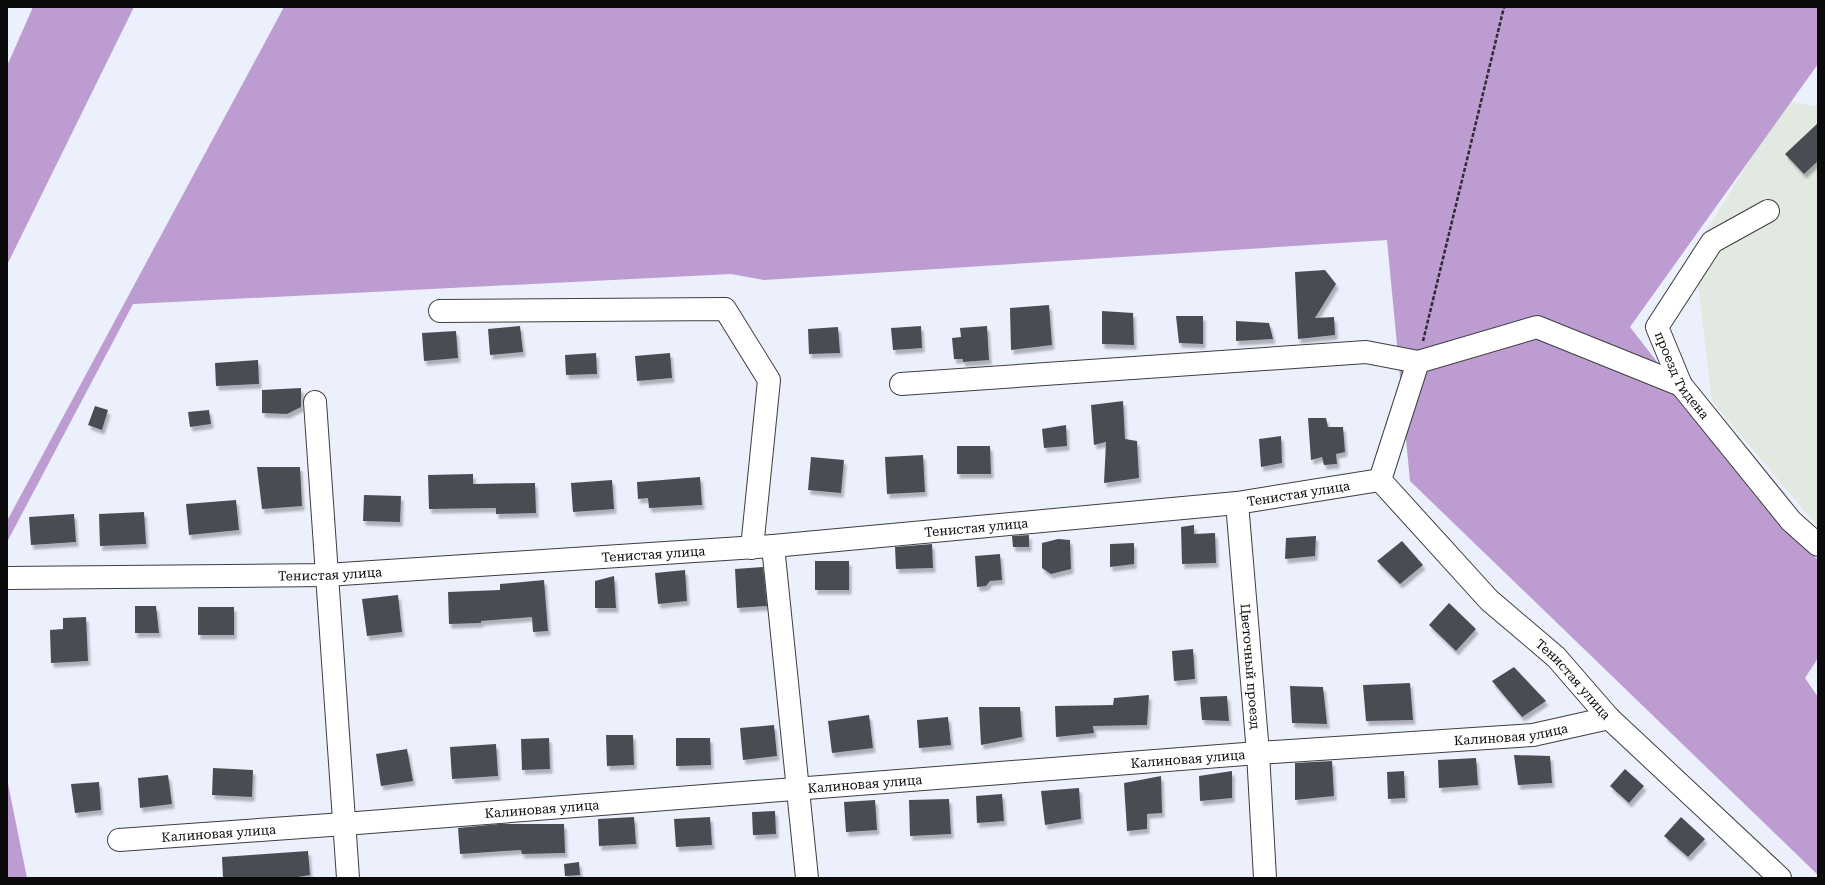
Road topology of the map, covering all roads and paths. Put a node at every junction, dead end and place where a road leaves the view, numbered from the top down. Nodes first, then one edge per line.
1 (1504, 7) edge
2 (1768, 211) dead end
3 (440, 311) dead end
4 (1418, 362) junction
5 (901, 384) dead end
6 (1681, 385) junction
7 (316, 402) dead end
8 (1380, 480) junction
9 (1237, 503) junction
10 (1818, 546) edge
11 (763, 547) junction
12 (326, 575) junction
13 (7, 578) edge
14 (1609, 718) junction
15 (1258, 753) junction
16 (798, 788) junction
17 (344, 824) junction
18 (119, 840) dead end
19 (348, 878) edge
20 (808, 878) edge
21 (1266, 878) edge
22 (1780, 878) edge

1 - 4 path
2 - 6 street, проезд Тидена
3 - 11 street
4 - 5 street
4 - 6 street
4 - 8 street
6 - 10 street, проезд Тидена
7 - 12 street
8 - 9 street, Тенистая улица
8 - 14 street, Тенистая улица
9 - 11 street, Тенистая улица
9 - 15 street, Цветочный проезд
11 - 12 street, Тенистая улица
11 - 16 street
12 - 13 street, Тенистая улица
12 - 17 street
14 - 15 street, Калиновая улица
14 - 22 street, Тенистая улица
15 - 16 street, Калиновая улица
15 - 21 street, Цветочный проезд
16 - 17 street, Калиновая улица
16 - 20 street
17 - 18 street, Калиновая улица
17 - 19 street

